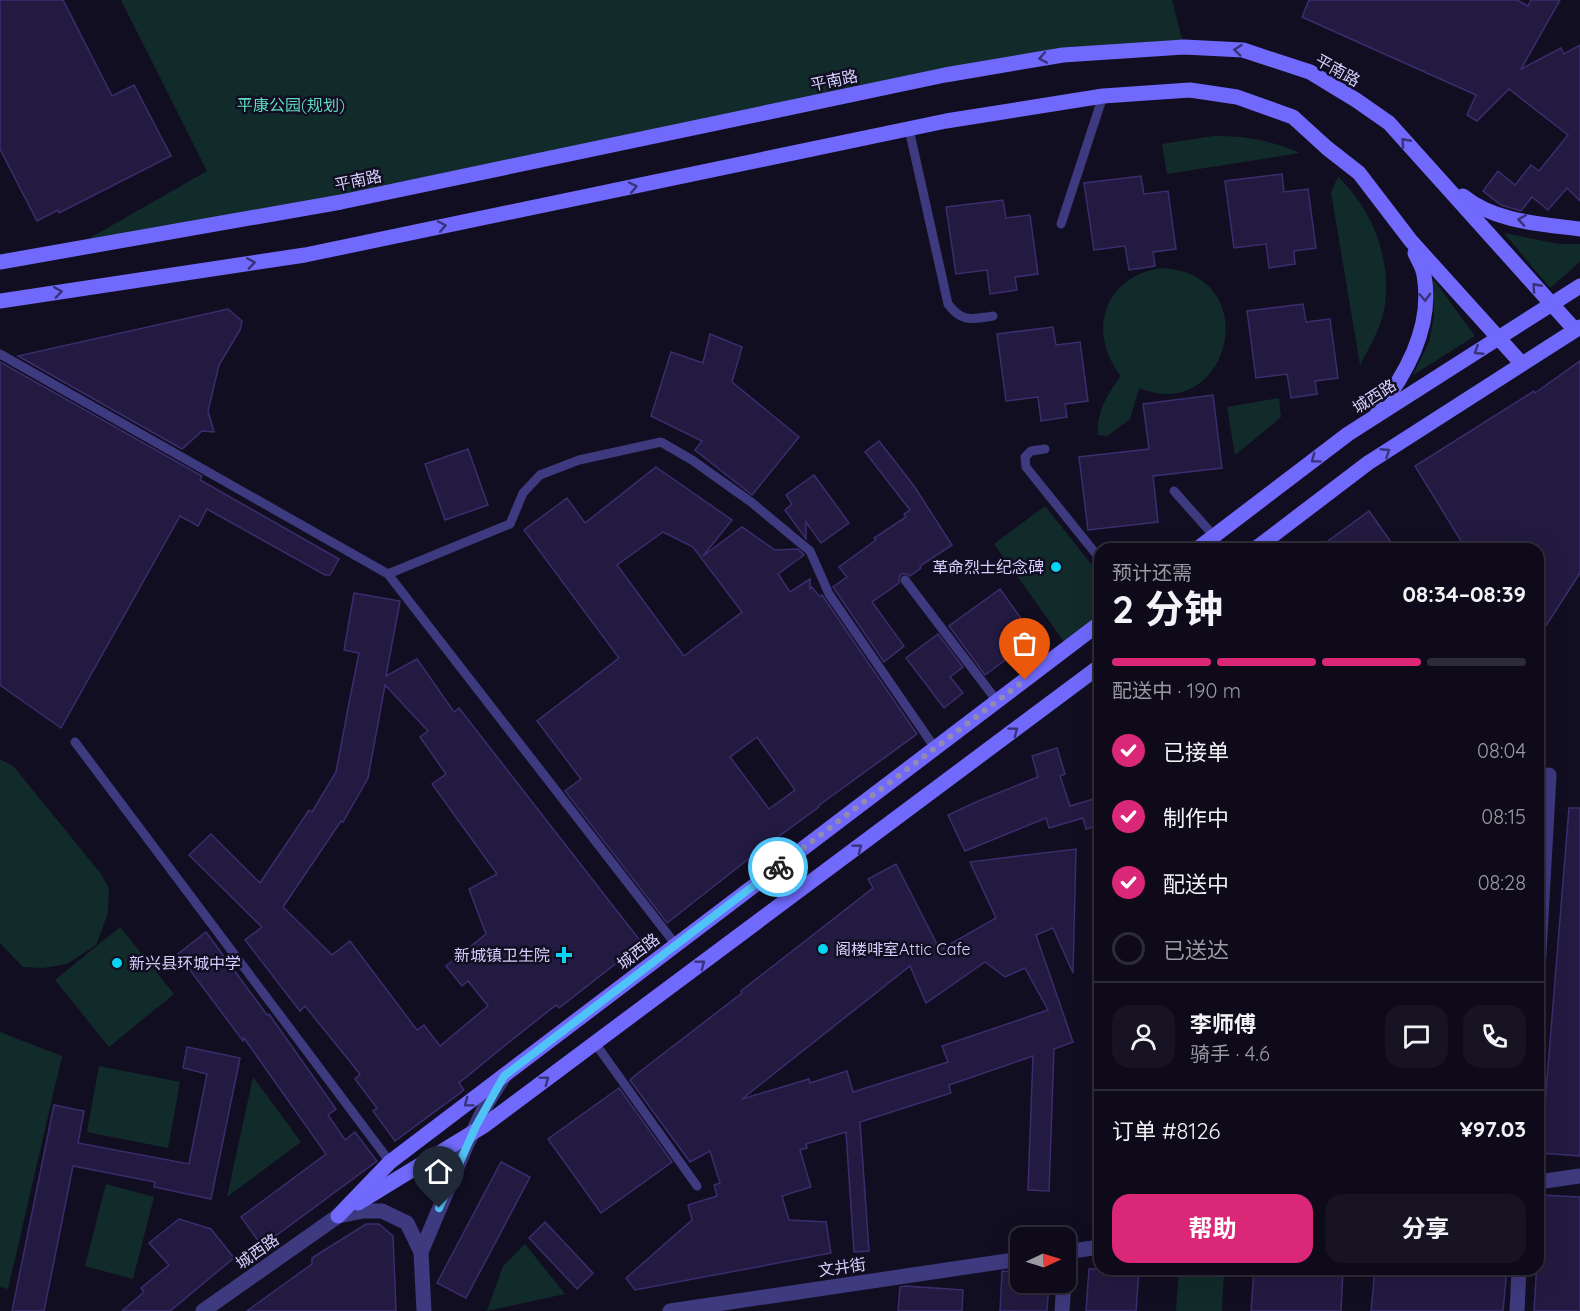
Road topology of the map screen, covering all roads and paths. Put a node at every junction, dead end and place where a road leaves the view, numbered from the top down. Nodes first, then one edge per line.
1 (1103, 96) junction
2 (909, 129) junction
3 (1428, 167) junction
4 (1061, 224) dead end
5 (1580, 229) edge
6 (1411, 242) junction
7 (0, 262) edge
8 (1580, 285) edge
9 (0, 301) edge
10 (1551, 304) junction
11 (993, 316) dead end
12 (1578, 329) edge
13 (1498, 338) junction
14 (0, 354) edge
15 (1522, 364) junction
16 (1371, 419) junction
17 (1045, 449) dead end
18 (1174, 491) dead end
19 (1214, 536) junction
20 (1205, 543) edge
21 (1263, 543) edge
22 (1094, 552) edge
23 (388, 574) junction
24 (904, 580) dead end
25 (1094, 628) edge
26 (1094, 670) edge
27 (997, 701) junction
28 (75, 742) dead end
29 (935, 748) junction
30 (1549, 775) dead end
31 (1544, 864) edge
32 (676, 945) junction
33 (595, 1043) junction
34 (504, 1076) junction
35 (390, 1162) junction
36 (1580, 1176) edge
37 (1544, 1181) edge
38 (697, 1186) dead end
39 (338, 1216) junction
40 (1094, 1248) edge
41 (1076, 1251) edge
42 (422, 1252) junction
43 (1010, 1260) edge
44 (1519, 1275) edge
45 (1063, 1293) edge
46 (203, 1311) edge
47 (424, 1311) edge
48 (670, 1311) edge
49 (1062, 1311) edge
50 (1517, 1311) edge

1 - 2 main road
1 - 4 lane
1 - 6 main road
9 -> 2 main road
2 - 11 lane
5 -> 3 main road
3 -> 7 main road, 平南路
10 -> 3 main road, 平南路
6 - 13 main road
6 -> 16 main road
8 - 10 main road, 城西路
10 - 12 main road, 平南路
10 - 13 main road, 城西路
12 - 15 main road
13 - 15 main road
13 -> 16 main road, 城西路
14 - 23 lane
21 -> 15 main road
16 -> 19 main road, 城西路
17 - 22 lane
18 - 19 lane
19 - 20 main road, 城西路
23 - 29 lane
23 - 32 lane
24 - 27 lane
25 - 27 main road, 城西路
33 -> 26 main road
27 - 29 main road, 城西路
28 - 35 lane
29 - 32 main road, 城西路
30 - 31 street
32 - 34 main road, 城西路
33 - 38 lane
39 -> 33 main road
34 -> 35 main road, 城西路
34 - 42 street
35 - 39 main road, 城西路
36 - 37 street
39 - 42 street
39 - 46 street, 城西路
40 - 41 street
42 - 47 street
43 - 48 street, 文井街
44 - 50 street
45 - 49 street

